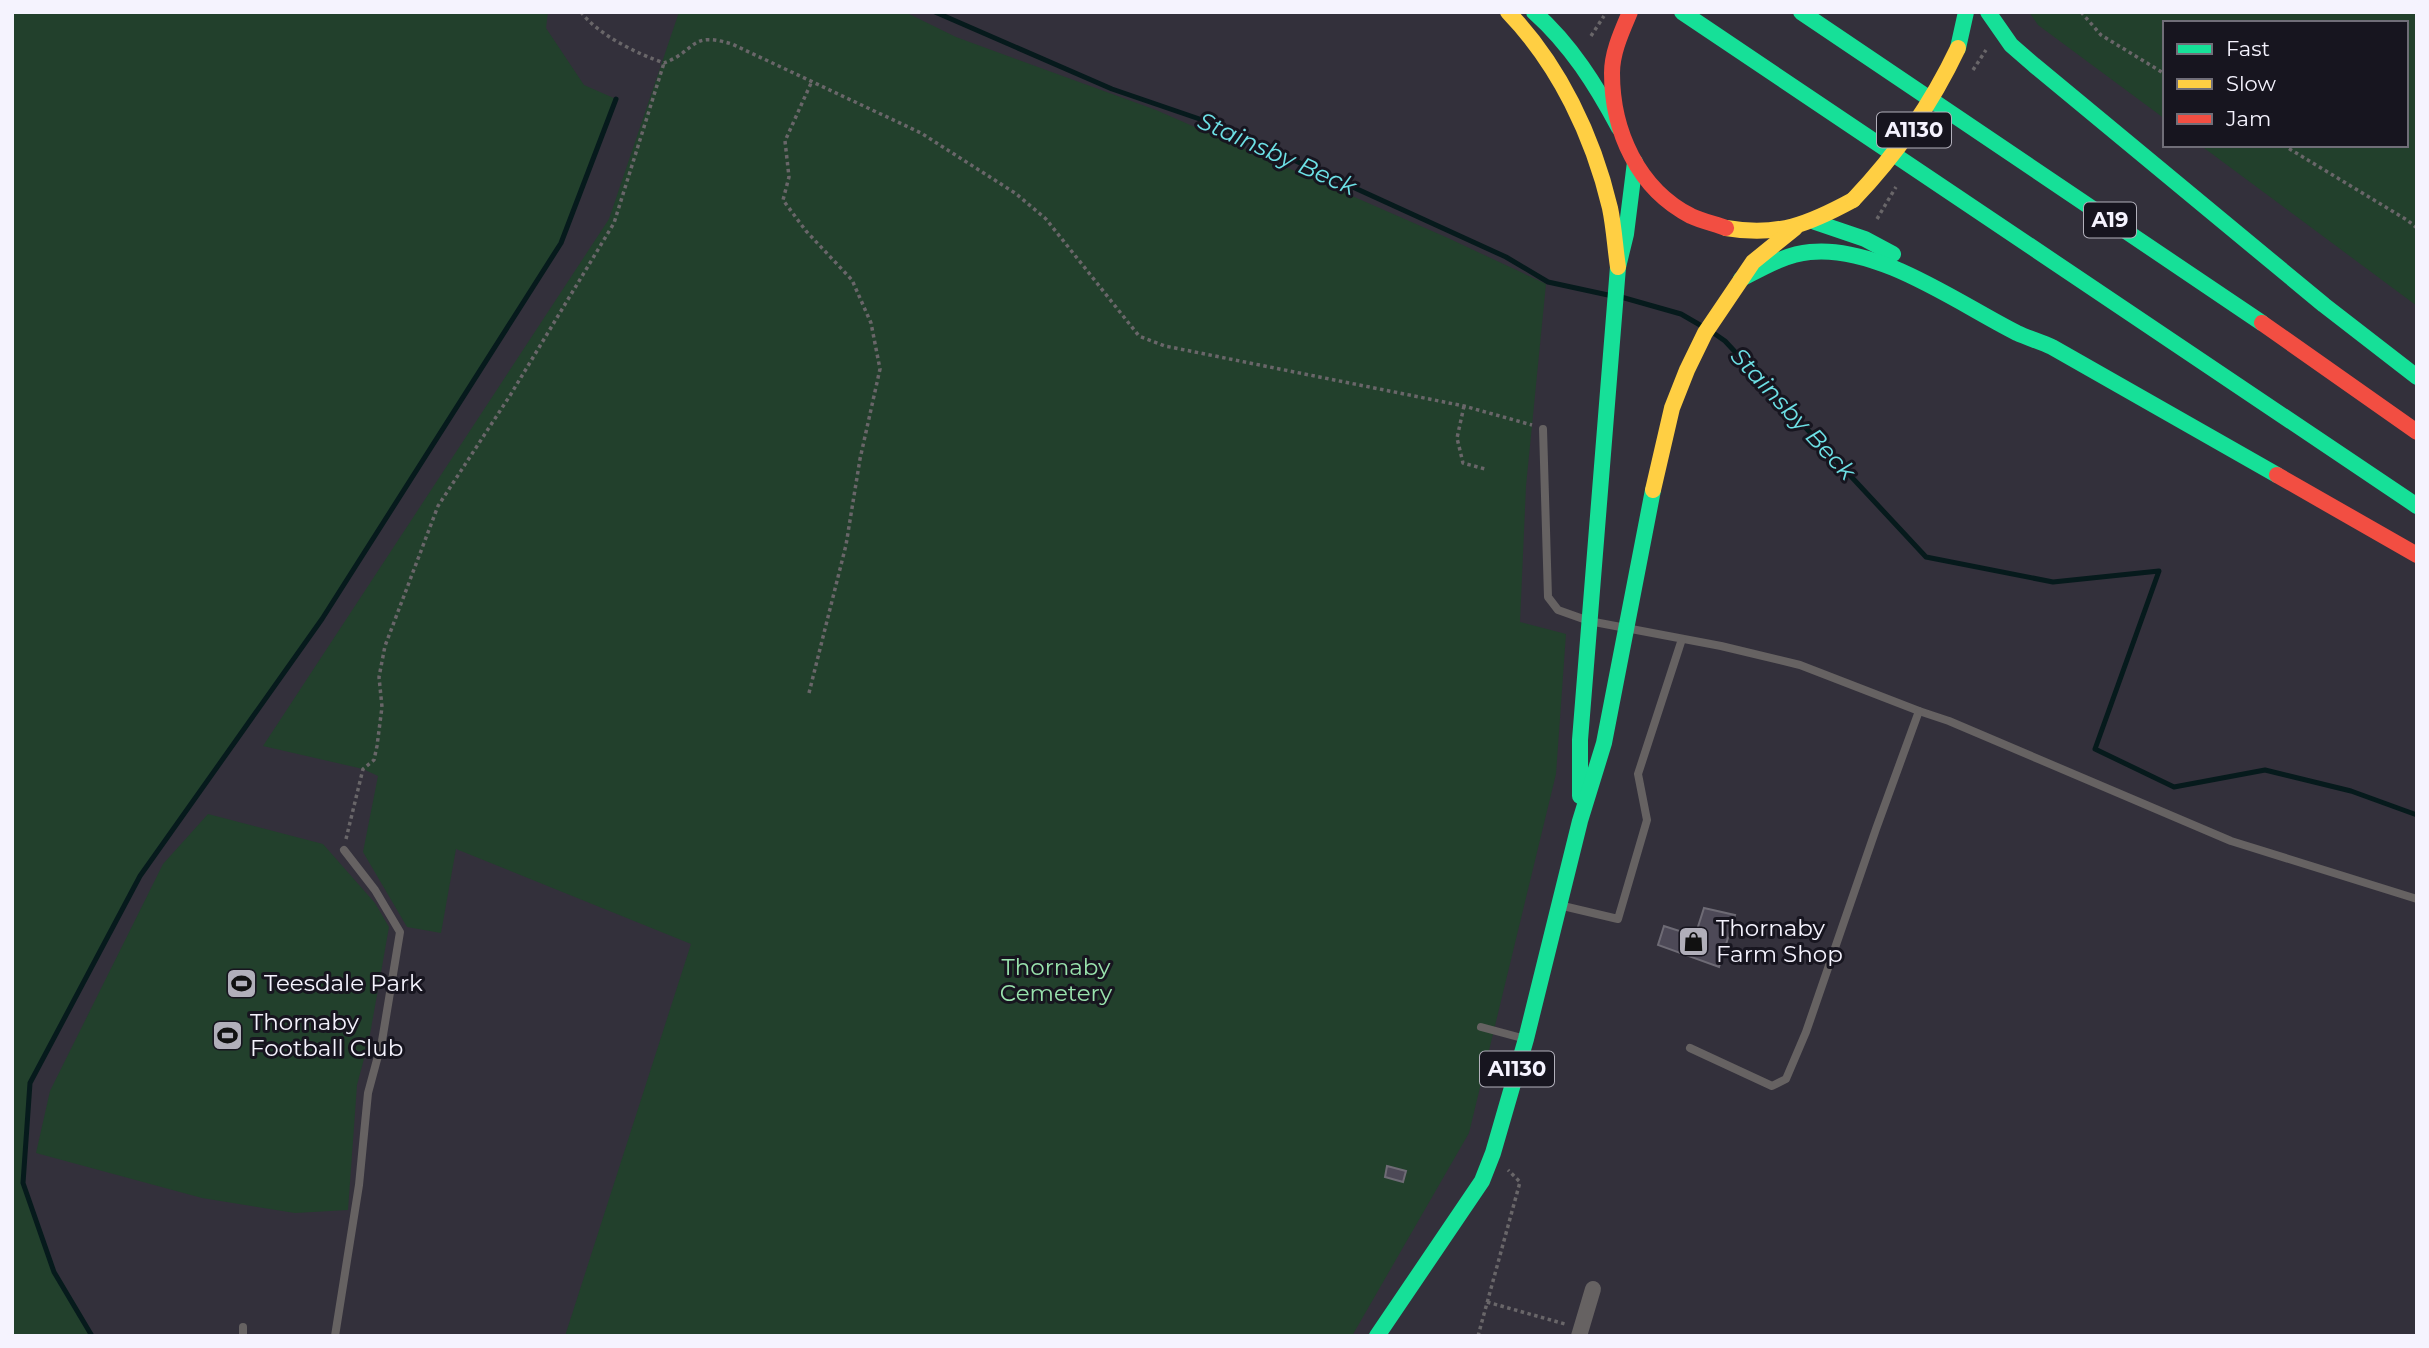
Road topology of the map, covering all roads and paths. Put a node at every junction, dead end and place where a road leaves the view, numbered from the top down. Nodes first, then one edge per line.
1 (581, 12) edge
2 (1508, 12) edge
3 (1534, 12) edge
4 (1606, 12) edge
5 (1630, 12) edge
6 (1682, 12) edge
7 (1801, 12) edge
8 (1966, 12) edge
9 (1988, 12) edge
10 (2081, 12) edge
11 (2000, 31) junction
12 (1584, 46) dead end
13 (664, 63) junction
14 (2163, 73) edge
15 (1968, 78) dead end
16 (812, 80) junction
17 (1619, 128) junction
18 (2287, 147) edge
19 (1635, 162) junction
20 (1815, 222) junction
21 (1795, 228) junction
22 (2417, 228) edge
23 (1618, 272) junction
24 (1741, 279) junction
25 (1931, 284) junction
26 (2417, 377) edge
27 (1464, 407) junction
28 (1544, 429) joint
29 (2417, 432) edge
30 (1485, 469) dead end
31 (2417, 506) edge
32 (2417, 555) edge
33 (1589, 621) junction
34 (1627, 630) junction
35 (1682, 639) junction
36 (809, 693) dead end
37 (1919, 711) junction
38 (1580, 821) junction
39 (344, 850) joint
40 (2417, 899) edge
41 (1560, 906) junction
42 (1481, 1027) dead end
43 (1527, 1039) junction
44 (1690, 1048) dead end
45 (1493, 1153) junction
46 (1593, 1289) dead end
47 (1487, 1302) junction
48 (1580, 1332) edge
49 (335, 1336) edge
50 (1377, 1336) edge
51 (1478, 1336) edge

1 - 13 path
2 - 23 main road
3 - 17 main road
4 - 12 path
5 - 17 main road
6 - 31 main road
7 - 29 main road, A19
8 - 20 main road, A1130, bridge
9 - 11 main road
10 - 14 path
11 - 15 path
11 - 26 main road
13 - 16 path
13 - 39 path
16 - 27 path
16 - 36 path
17 - 19 main road
18 - 22 path
19 - 21 main road
19 - 23 main road, A1130
20 - 21 main road
20 - 25 main road
21 - 24 main road, A1130
23 - 33 main road, A1130
24 - 25 main road
24 - 34 main road, A1130
25 - 32 main road
27 - 28 path
27 - 30 path
28 - 33 lane
33 - 34 lane
33 - 38 main road, A1130
34 - 35 lane
34 - 38 main road, A1130
35 - 37 lane
35 - 41 lane
37 - 40 lane
37 - 44 lane
38 - 41 main road, A1130
39 - 49 lane
41 - 43 main road, A1130
42 - 43 lane
43 - 45 main road, A1130
45 - 47 path
45 - 50 main road, A1130
46 - 48 street
47 - 48 path
47 - 51 path

